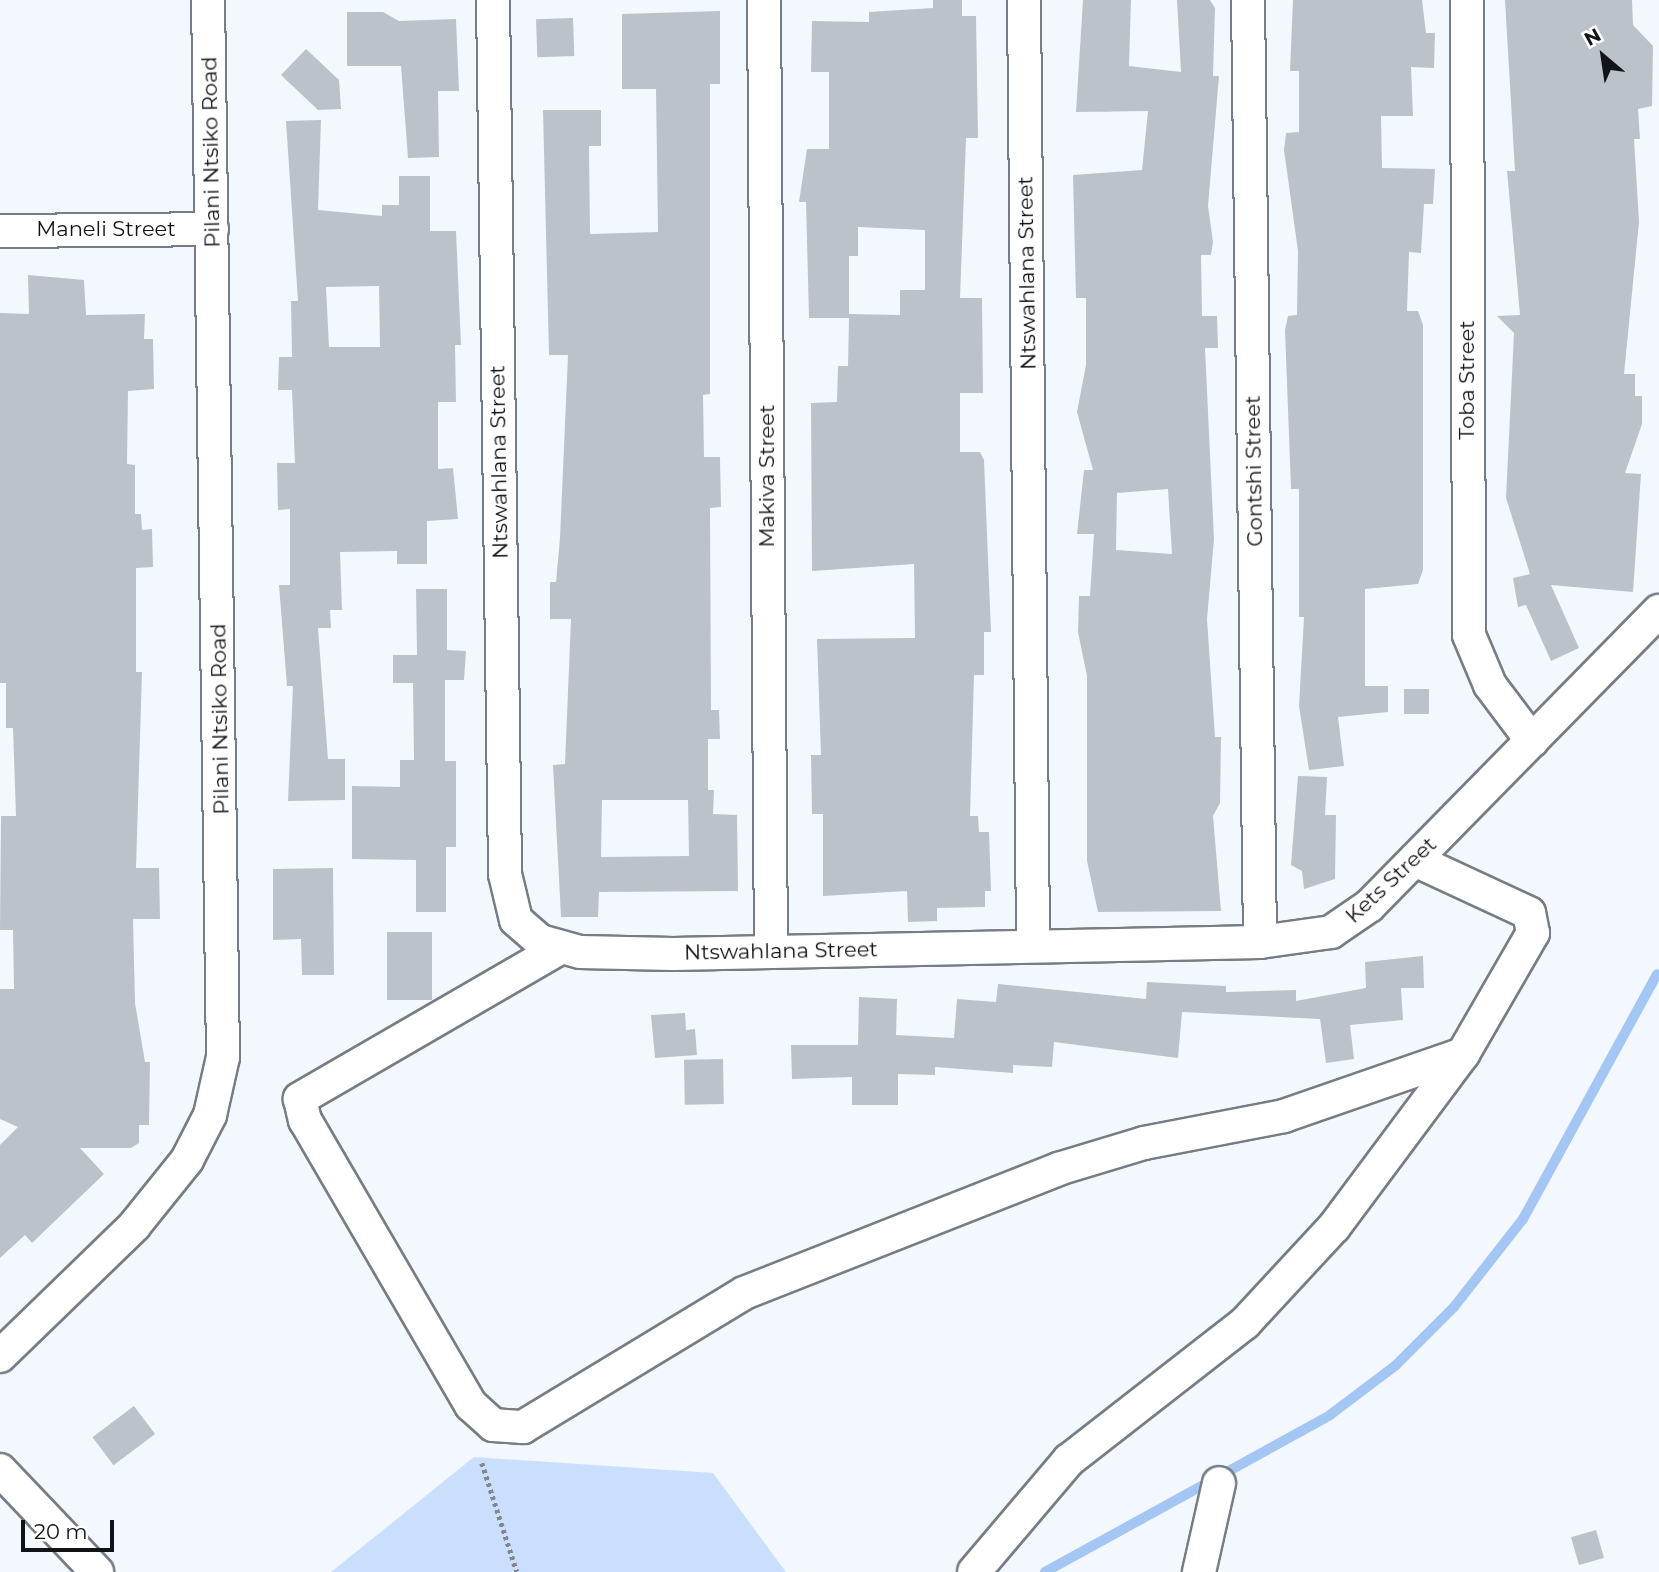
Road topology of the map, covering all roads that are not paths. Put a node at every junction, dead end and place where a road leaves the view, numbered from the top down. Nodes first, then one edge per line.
1 (208, 0) edge
2 (493, 0) edge
3 (764, 0) edge
4 (1024, 0) edge
5 (1248, 0) edge
6 (1466, 0) edge
7 (212, 229) junction
8 (0, 230) edge
9 (1659, 611) edge
10 (1532, 741) junction
11 (1415, 860) junction
12 (1260, 942) junction
13 (1033, 945) junction
14 (560, 948) junction
15 (771, 952) junction
16 (1463, 1054) junction
17 (0, 1356) edge
18 (0, 1470) edge
19 (1219, 1483) dead end
20 (97, 1572) edge
21 (974, 1572) edge
22 (1199, 1572) edge

1 - 7 street, Pilani Ntsiko Road
2 - 14 street, Ntswahlana Street
3 - 15 street, Makiva Street
4 - 13 street, Ntswahlana Street
5 - 12 street, Gontshi Street
6 - 10 street, Toba Street
7 - 8 street, Maneli Street
7 - 17 street, Pilani Ntsiko Road
9 - 10 street, Kets Street
10 - 11 street, Kets Street
11 - 12 street, Kets Street
11 - 16 street
12 - 13 street, Kets Street
13 - 15 street, Ntswahlana Street
14 - 15 street, Ntswahlana Street
14 - 16 street
16 - 21 street
18 - 20 street
19 - 22 street

